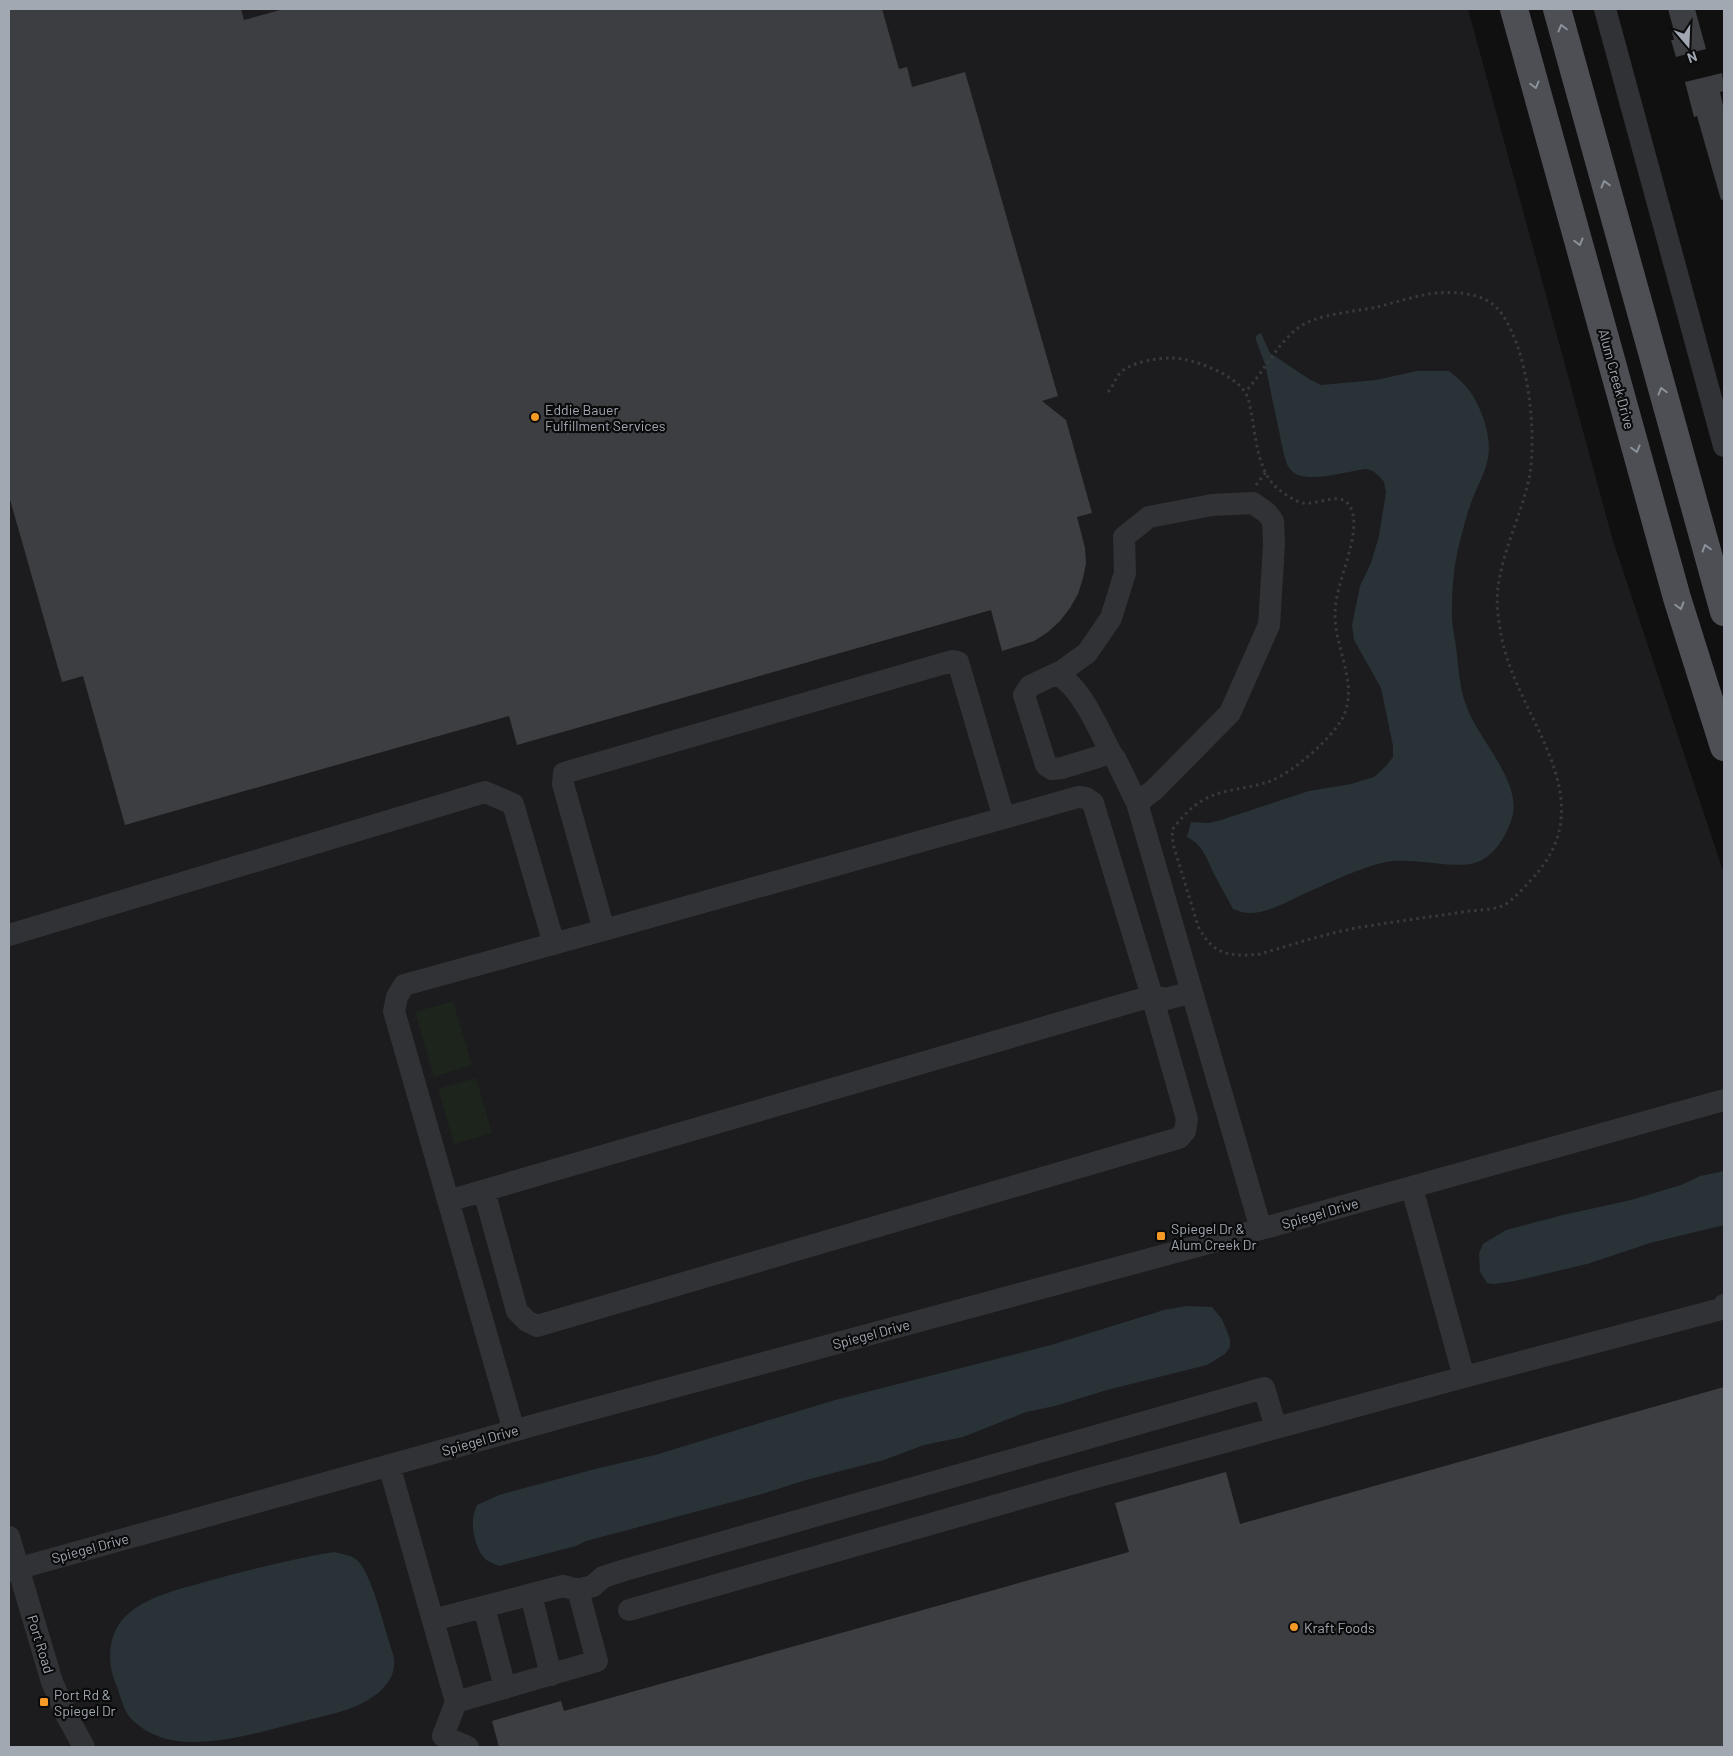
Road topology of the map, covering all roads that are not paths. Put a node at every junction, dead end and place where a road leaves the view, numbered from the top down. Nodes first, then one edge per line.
1 (1514, 9) edge
2 (1557, 9) edge
3 (1605, 9) edge
4 (1724, 446) edge
5 (1724, 612) edge
6 (1055, 674) junction
7 (1724, 747) edge
8 (1111, 753) junction
9 (1137, 803) junction
10 (1004, 818) junction
11 (604, 930) junction
12 (9, 935) edge
13 (554, 944) junction
14 (1152, 996) junction
15 (1194, 1000) junction
16 (1724, 1100) edge
17 (1412, 1188) junction
18 (484, 1191) junction
19 (448, 1201) junction
20 (1261, 1229) junction
21 (1724, 1305) edge
22 (1464, 1377) junction
23 (1276, 1428) junction
24 (514, 1431) junction
25 (389, 1465) junction
26 (9, 1537) edge
27 (13, 1570) edge
28 (571, 1588) junction
29 (531, 1594) junction
30 (484, 1607) junction
31 (630, 1610) dead end
32 (433, 1620) junction
33 (551, 1675) junction
34 (505, 1688) junction
35 (456, 1702) junction
36 (437, 1742) edge
37 (84, 1747) edge
38 (468, 1747) edge

1 -> 7 main road, Alum Creek Drive
5 -> 2 main road
3 - 4 street
6 - 8 street
6 - 8 street
6 - 9 street
8 - 9 street
9 - 15 street
10 - 11 street
10 - 11 street
10 - 14 street
11 - 13 street
12 - 13 street
13 - 19 street
14 - 15 street
14 - 18 street
14 - 18 street
15 - 20 street
16 - 17 street, Spiegel Drive
17 - 20 street, Spiegel Drive
17 - 22 street
18 - 19 street
19 - 24 street
20 - 24 street, Spiegel Drive
21 - 22 street
22 - 23 street
23 - 28 street
23 - 31 street
24 - 25 street, Spiegel Drive
25 - 27 street, Spiegel Drive
25 - 32 street
26 - 27 street, Port Road
27 - 37 street, Port Road
28 - 29 street
28 - 33 street
29 - 30 street
29 - 33 street
30 - 32 street
30 - 34 street
32 - 35 street
33 - 34 street
34 - 35 street
35 - 36 street
36 - 38 street

